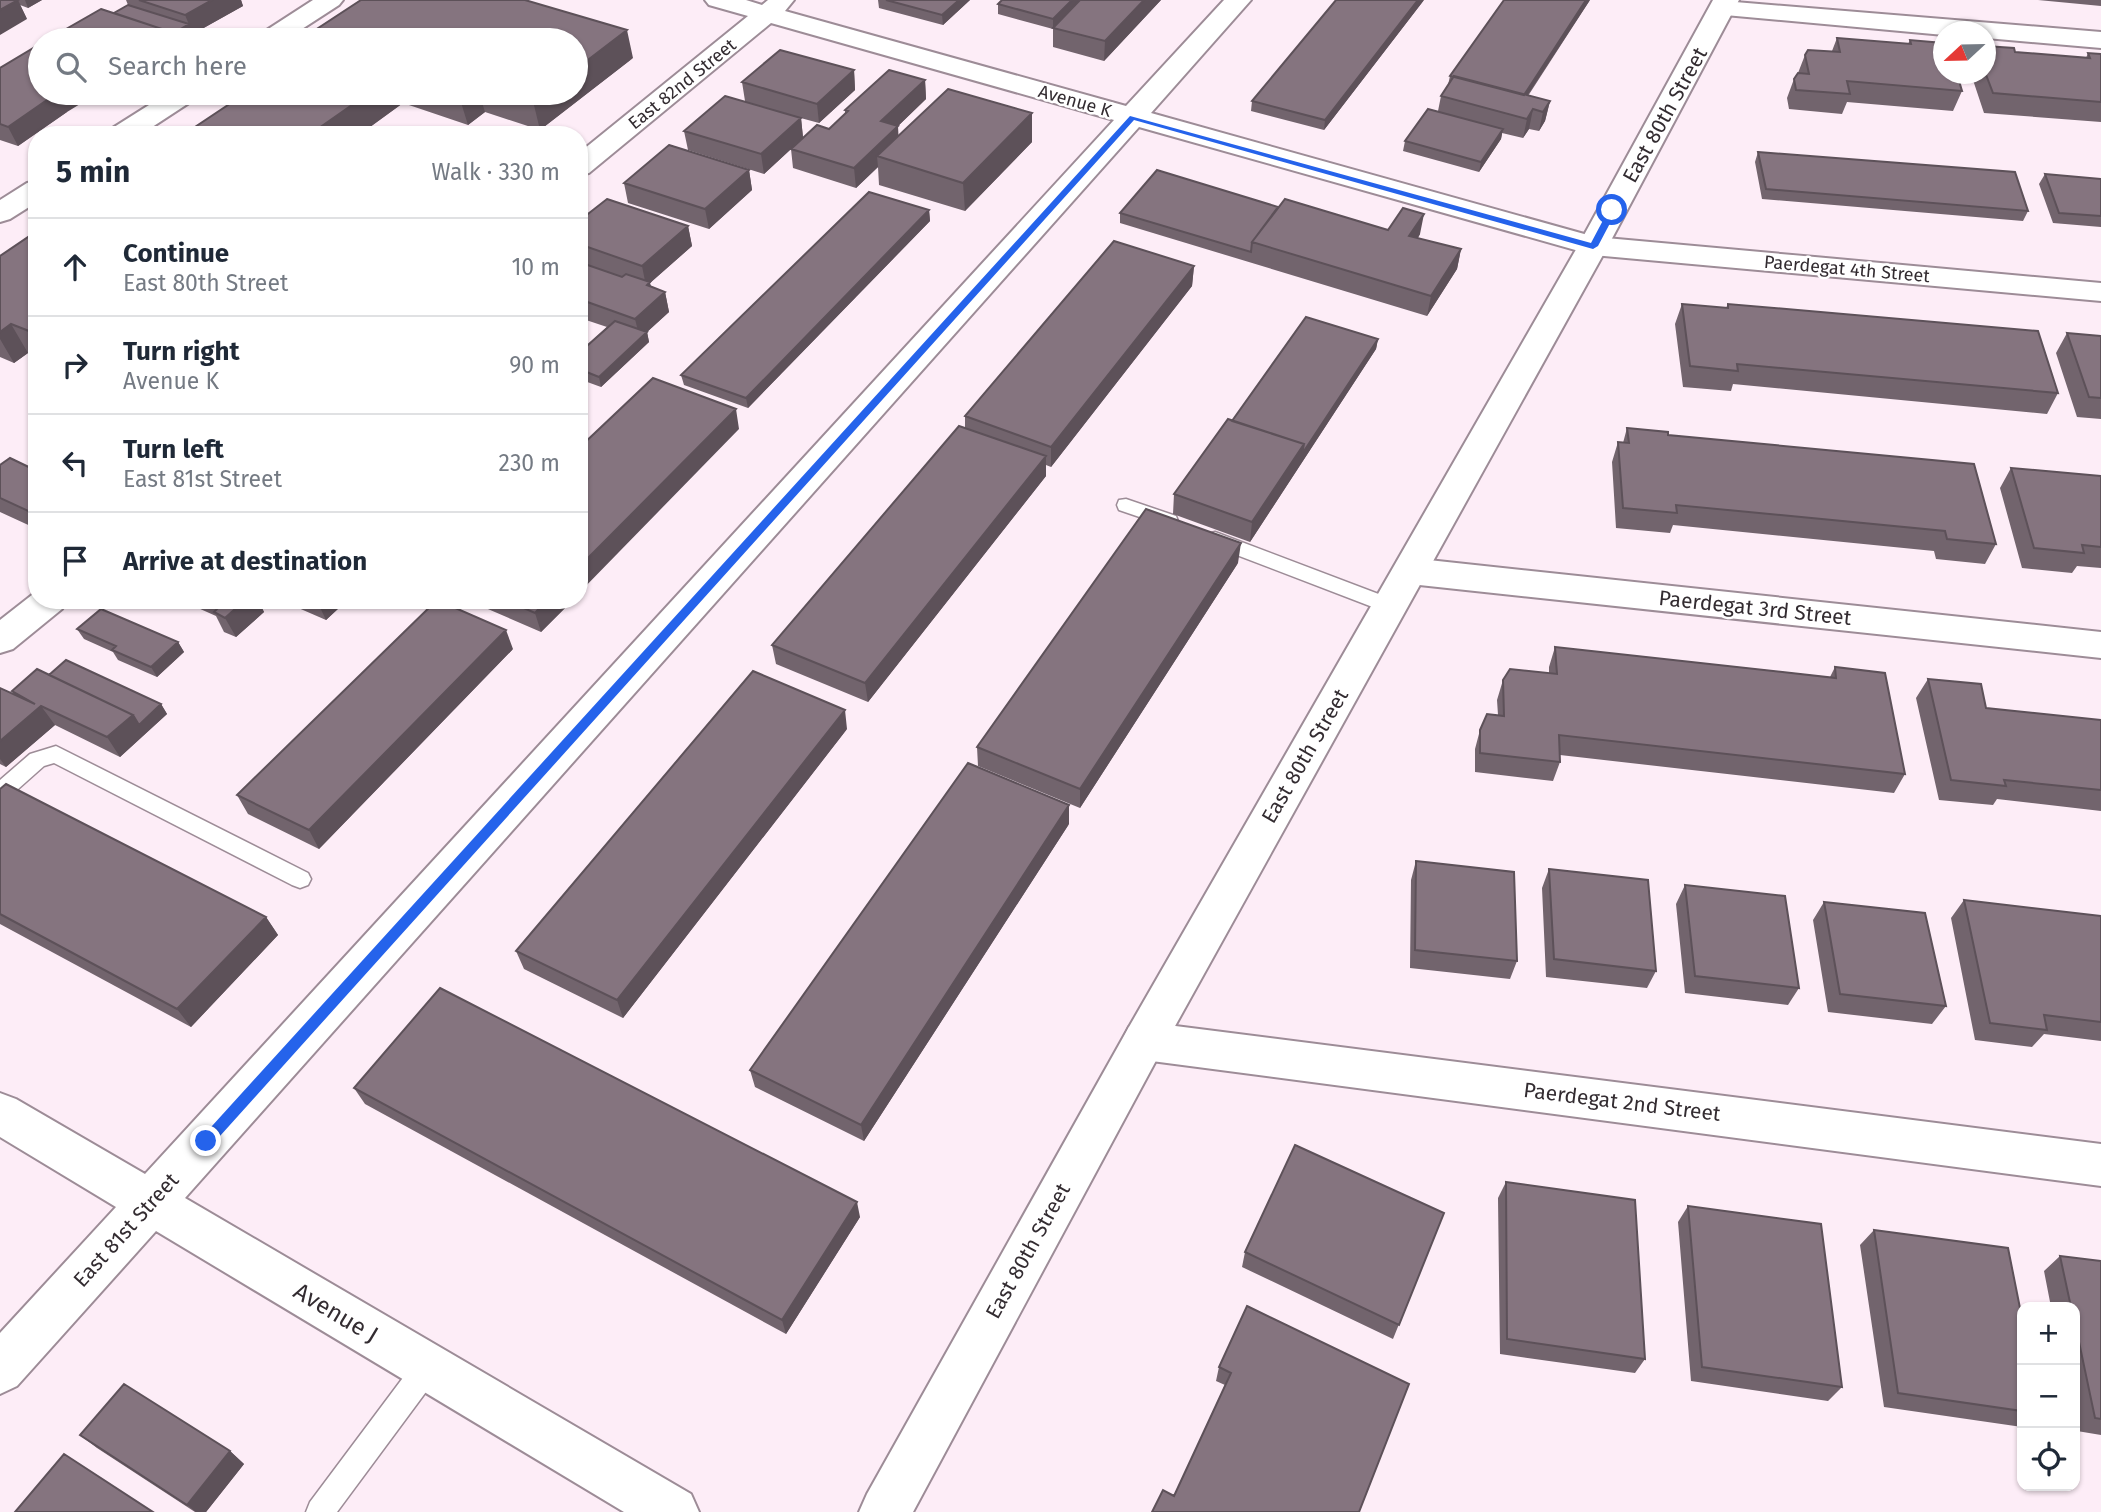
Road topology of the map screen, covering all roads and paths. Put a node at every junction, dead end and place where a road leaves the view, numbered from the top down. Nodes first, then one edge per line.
1 (330, 0) edge
2 (718, 0) edge
3 (1238, 0) edge
4 (1725, 4) edge
5 (776, 7) edge
6 (287, 28) edge
7 (2101, 40) edge
8 (167, 105) edge
9 (1133, 117) junction
10 (135, 126) edge
11 (588, 160) edge
12 (28, 195) edge
13 (0, 213) edge
14 (1593, 246) junction
15 (2101, 292) edge
16 (1126, 505) dead end
17 (1410, 571) junction
18 (1390, 606) junction
19 (38, 609) edge
20 (0, 640) edge
21 (2101, 645) edge
22 (0, 792) edge
23 (300, 878) dead end
24 (1143, 1041) junction
25 (0, 1112) edge
26 (2101, 1165) edge
27 (151, 1202) junction
28 (427, 1368) junction
29 (0, 1369) edge
30 (320, 1512) edge
31 (673, 1512) edge
32 (885, 1512) edge

1 - 6 street
2 - 5 street, Avenue K
3 - 9 street, East 81st Street
4 - 7 street
4 - 14 street, East 80th Street
5 - 9 street, Avenue K
5 - 11 street, East 82nd Street
8 - 10 street
9 - 14 street, Avenue K
9 - 27 street, East 81st Street
12 - 13 street
14 - 15 street, Paerdegat 4th Street
14 - 17 street, East 80th Street
16 - 18 lane
17 - 18 street, East 80th Street
17 - 21 street, Paerdegat 3rd Street
18 - 24 street, East 80th Street
19 - 20 street
22 - 23 lane
24 - 26 street, Paerdegat 2nd Street
24 - 32 street, East 80th Street
25 - 27 street, Avenue J
27 - 28 street, Avenue J
27 - 29 street, East 81st Street
28 - 30 lane
28 - 31 street, Avenue J

